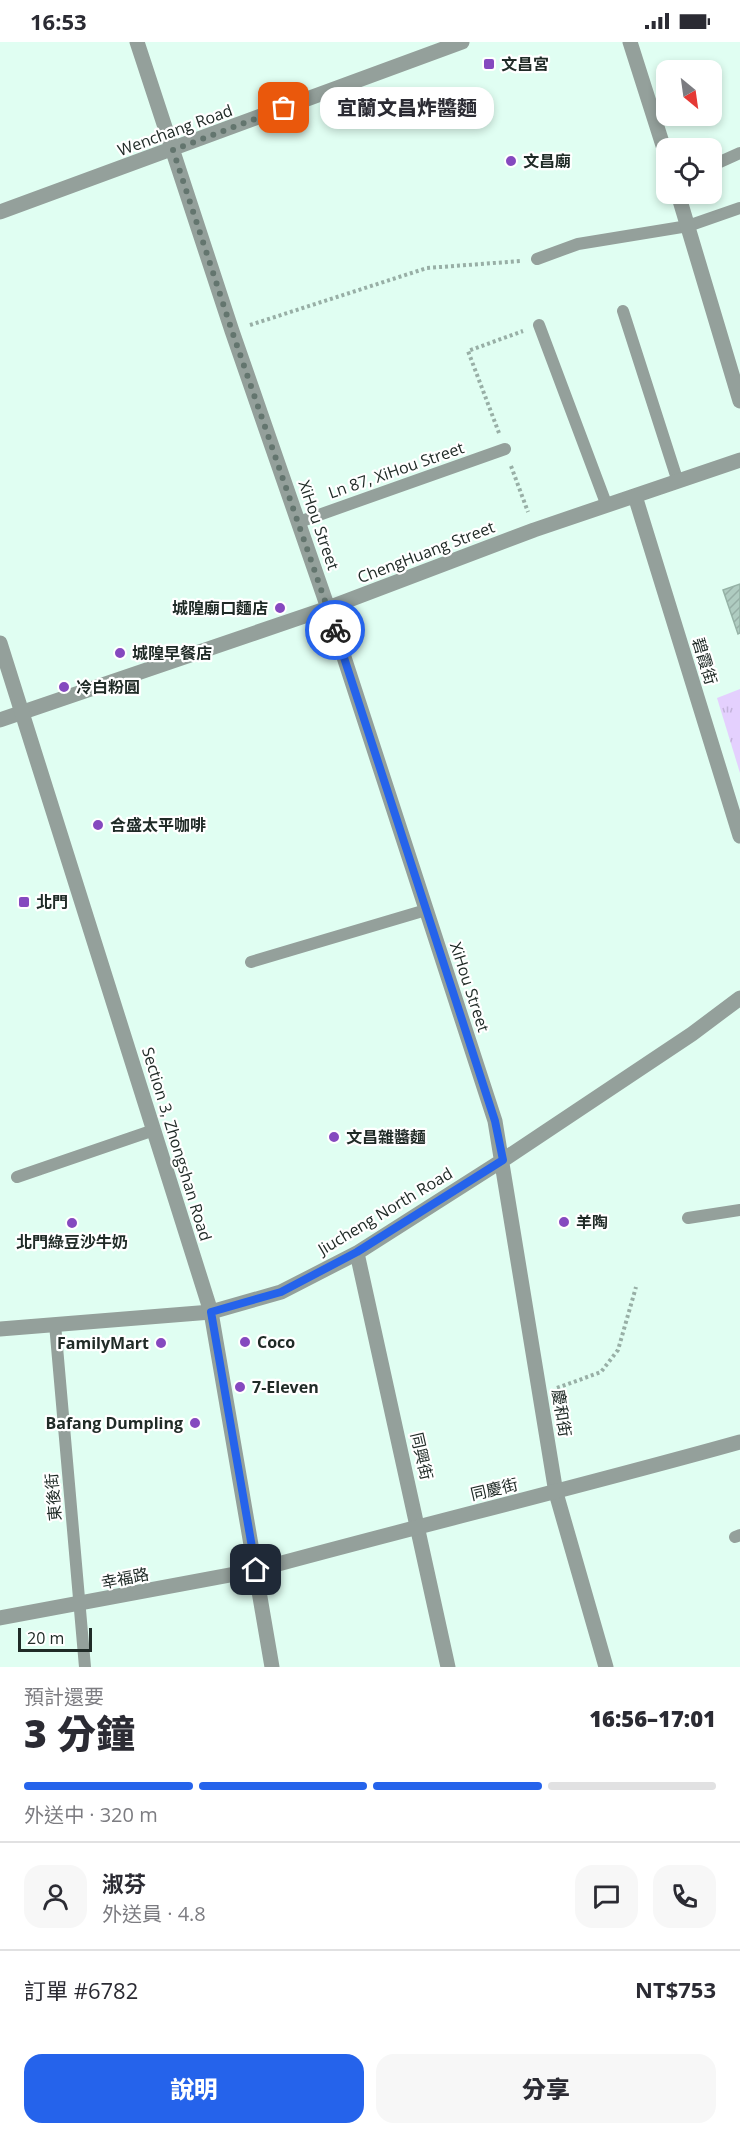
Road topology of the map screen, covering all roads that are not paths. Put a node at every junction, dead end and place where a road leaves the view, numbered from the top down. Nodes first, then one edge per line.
1 (137, 42) edge
2 (462, 42) edge
3 (630, 42) edge
4 (661, 138) edge
5 (173, 150) junction
6 (740, 153) edge
7 (722, 161) edge
8 (681, 204) edge
9 (740, 208) edge
10 (0, 212) edge
11 (688, 226) junction
12 (537, 259) road end
13 (623, 311) dead end
14 (539, 325) road end
15 (740, 401) edge
16 (504, 449) road end
17 (740, 460) edge
18 (678, 482) junction
19 (635, 496) junction
20 (608, 506) junction
21 (299, 522) junction
22 (328, 608) junction
23 (0, 643) edge
24 (22, 712) junction
25 (0, 720) edge
26 (740, 836) edge
27 (426, 910) junction
28 (251, 962) dead end
29 (740, 998) edge
30 (154, 1130) junction
31 (503, 1160) junction
32 (18, 1177) dead end
33 (740, 1210) edge
34 (688, 1218) dead end
35 (357, 1252) junction
36 (211, 1312) junction
37 (55, 1324) junction
38 (0, 1329) edge
39 (740, 1442) edge
40 (556, 1493) junction
41 (419, 1526) junction
42 (256, 1570) junction
43 (78, 1605) junction
44 (0, 1618) edge
45 (85, 1667) edge
46 (272, 1667) edge
47 (448, 1667) edge
48 (606, 1667) edge

1 - 5 street, XiHou Street
2 - 5 street, Wenchang Road
3 - 4 street
5 - 10 street, Wenchang Road
5 - 21 street, XiHou Street
6 - 7 lane
8 - 11 street
9 - 11 lane
11 - 12 lane
11 - 15 street
13 - 18 lane
14 - 20 lane
16 - 21 lane, Ln 87, XiHou Street
17 - 18 street, ChengHuang Street
18 - 19 street, ChengHuang Street
19 - 20 street, ChengHuang Street
19 - 26 street, 碧霞街
20 - 22 street, ChengHuang Street
21 - 22 street, XiHou Street
22 - 24 street, ChengHuang Street
22 - 27 street, XiHou Street
23 - 24 street, Section 3, Zhongshan Road
24 - 25 street, ChengHuang Street
24 - 30 street, Section 3, Zhongshan Road
27 - 28 lane
27 - 31 street, XiHou Street
29 - 31 street, Jiucheng North Road
30 - 32 lane
30 - 36 street, Section 3, Zhongshan Road
31 - 35 street, Jiucheng North Road
31 - 40 street, 慶和街
33 - 34 lane
35 - 36 street, Jiucheng North Road
35 - 41 street, 同興街
36 - 37 street, Jiucheng North Road
36 - 42 street, Section 3, Zhongshan Road
37 - 38 street, Jiucheng North Road
37 - 43 lane, 東後街
39 - 40 street, 同慶街
40 - 41 street, 同慶街
40 - 48 street, 慶和街
41 - 42 street, 同慶街
41 - 47 street, 同興街
42 - 43 street, 幸福路
42 - 46 street, Section 3, Zhongshan Road
43 - 44 street, 幸福路
43 - 45 lane, 東後街

